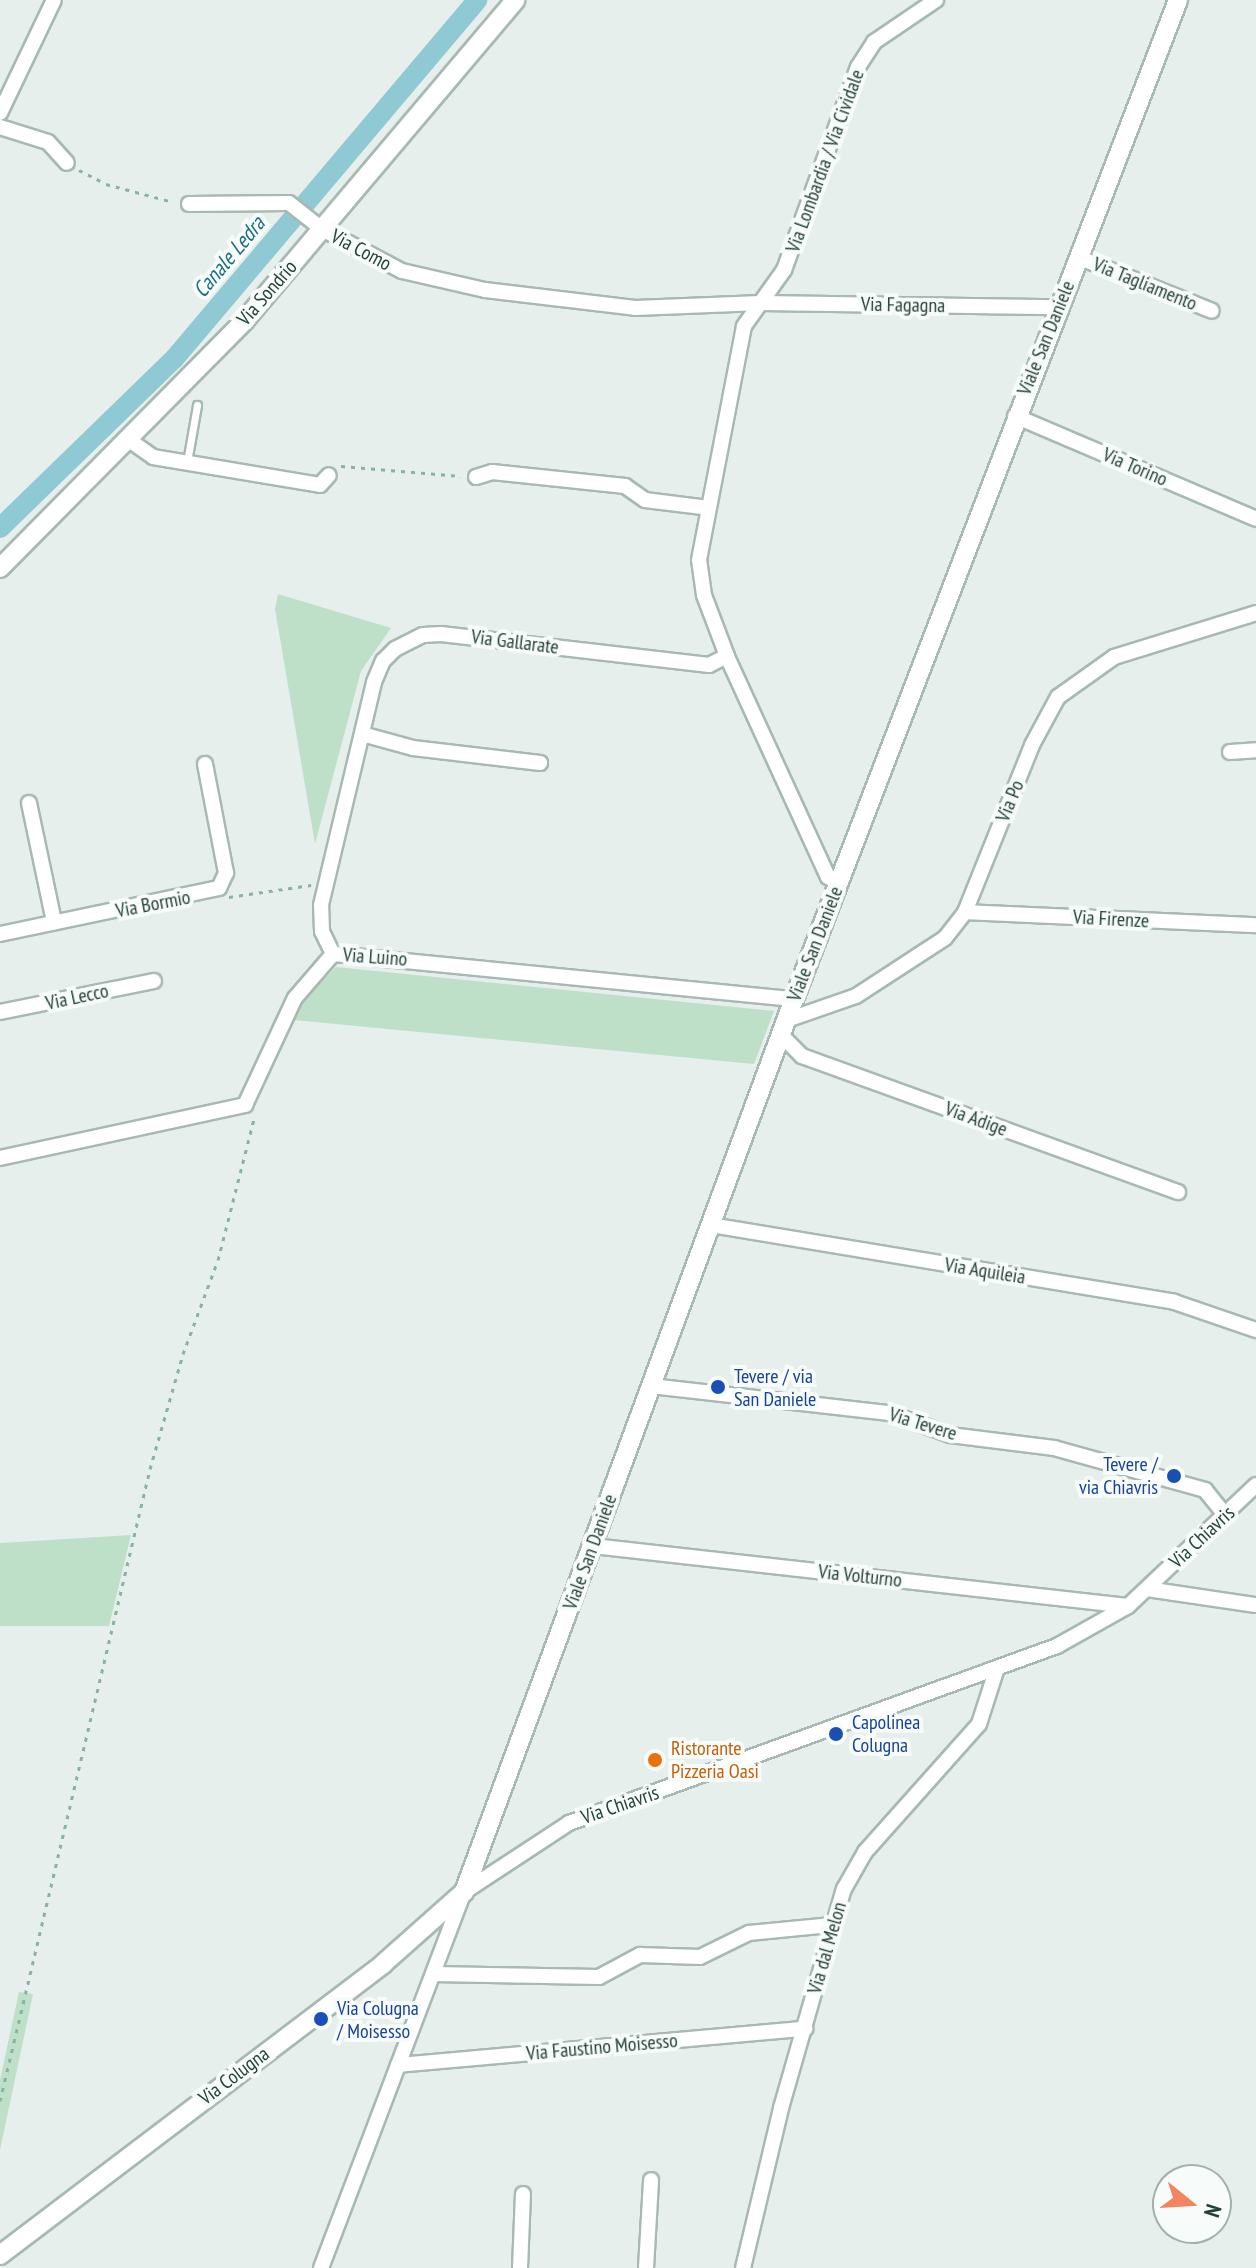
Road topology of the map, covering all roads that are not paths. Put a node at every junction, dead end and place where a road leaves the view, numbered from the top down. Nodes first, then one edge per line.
1 (54, 0) edge
2 (515, 0) edge
3 (936, 0) edge
4 (1178, 0) edge
5 (0, 113) edge
6 (0, 127) edge
7 (67, 163) road end
8 (189, 204) road end
9 (317, 225) junction
10 (1078, 257) junction
11 (754, 303) junction
12 (1058, 307) junction
13 (1212, 311) dead end
14 (197, 405) dead end
15 (1015, 416) junction
16 (129, 440) junction
17 (187, 462) junction
18 (329, 475) road end
19 (476, 477) road end
20 (709, 508) junction
21 (1256, 519) edge
22 (0, 568) edge
23 (1256, 613) edge
24 (727, 656) junction
25 (362, 734) junction
26 (1256, 750) edge
27 (1230, 752) dead end
28 (540, 763) dead end
29 (205, 764) dead end
30 (29, 803) dead end
31 (839, 882) junction
32 (965, 912) junction
33 (54, 922) junction
34 (1256, 925) edge
35 (0, 934) edge
36 (333, 954) junction
37 (154, 981) dead end
38 (794, 999) junction
39 (0, 1012) edge
40 (784, 1028) junction
41 (0, 1158) edge
42 (1178, 1192) dead end
43 (711, 1225) junction
44 (1256, 1330) edge
45 (651, 1386) junction
46 (1256, 1485) edge
47 (1225, 1515) junction
48 (593, 1546) junction
49 (1147, 1589) junction
50 (1256, 1605) edge
51 (1128, 1606) junction
52 (996, 1671) junction
53 (464, 1892) junction
54 (830, 1925) junction
55 (433, 1974) junction
56 (805, 2029) junction
57 (398, 2065) junction
58 (651, 2180) dead end
59 (523, 2194) dead end
60 (0, 2255) edge
61 (321, 2268) edge
62 (520, 2268) edge
63 (646, 2268) edge
64 (743, 2268) edge

1 - 5 street
2 - 9 street, Via Sondrio
3 - 11 street, Via Lombardia / Via Cividale
4 - 10 street, Viale San Daniele
6 - 7 street
8 - 9 street, Via Como
9 - 11 street, Via Como
9 - 16 street, Via Sondrio
10 - 12 street, Viale San Daniele
10 - 13 street, Via Tagliamento
11 - 12 street, Via Fagagna
11 - 20 street, Via Lombardia / Via Cividale
12 - 15 street, Viale San Daniele
14 - 17 lane
15 - 21 street, Via Torino
15 - 31 street, Viale San Daniele
16 - 17 street
16 - 22 street, Via Sondrio
17 - 18 street
19 - 20 street
20 - 24 street, Via Lombardia / Via Cividale
23 - 32 street, Via Po
24 - 25 street, Via Gallarate
24 - 31 street, Via Lombardia / Via Cividale
25 - 28 street
25 - 36 street, Via Gallarate
26 - 27 street
29 - 33 street, Via Bormio
30 - 33 street
31 - 38 street, Viale San Daniele
32 - 34 street, Via Firenze
32 - 40 street, Via Po
33 - 35 street, Via Bormio
36 - 38 street, Via Luino
36 - 41 street, Via Luino
37 - 39 street, Via Lecco
38 - 40 street, Viale San Daniele
40 - 42 street, Via Adige
40 - 43 street, Viale San Daniele
43 - 44 street, Via Aquileia
43 - 45 street, Viale San Daniele
45 - 47 street, Via Tevere
45 - 48 street, Viale San Daniele
46 - 47 street, Via Chiavris
47 - 49 street, Via Chiavris
48 - 51 street, Via Volturno
48 - 53 street, Viale San Daniele
49 - 50 street
49 - 51 street, Via Chiavris
51 - 52 street, Via Chiavris
52 - 53 street, Via Chiavris
52 - 54 street, Via dal Melon
53 - 55 street
53 - 60 street, Via Colugna
54 - 55 street
54 - 56 street, Via dal Melon
55 - 57 street
56 - 57 street, Via Faustino Moisesso
56 - 64 street, Via dal Melon
57 - 61 street
58 - 63 street
59 - 62 street

